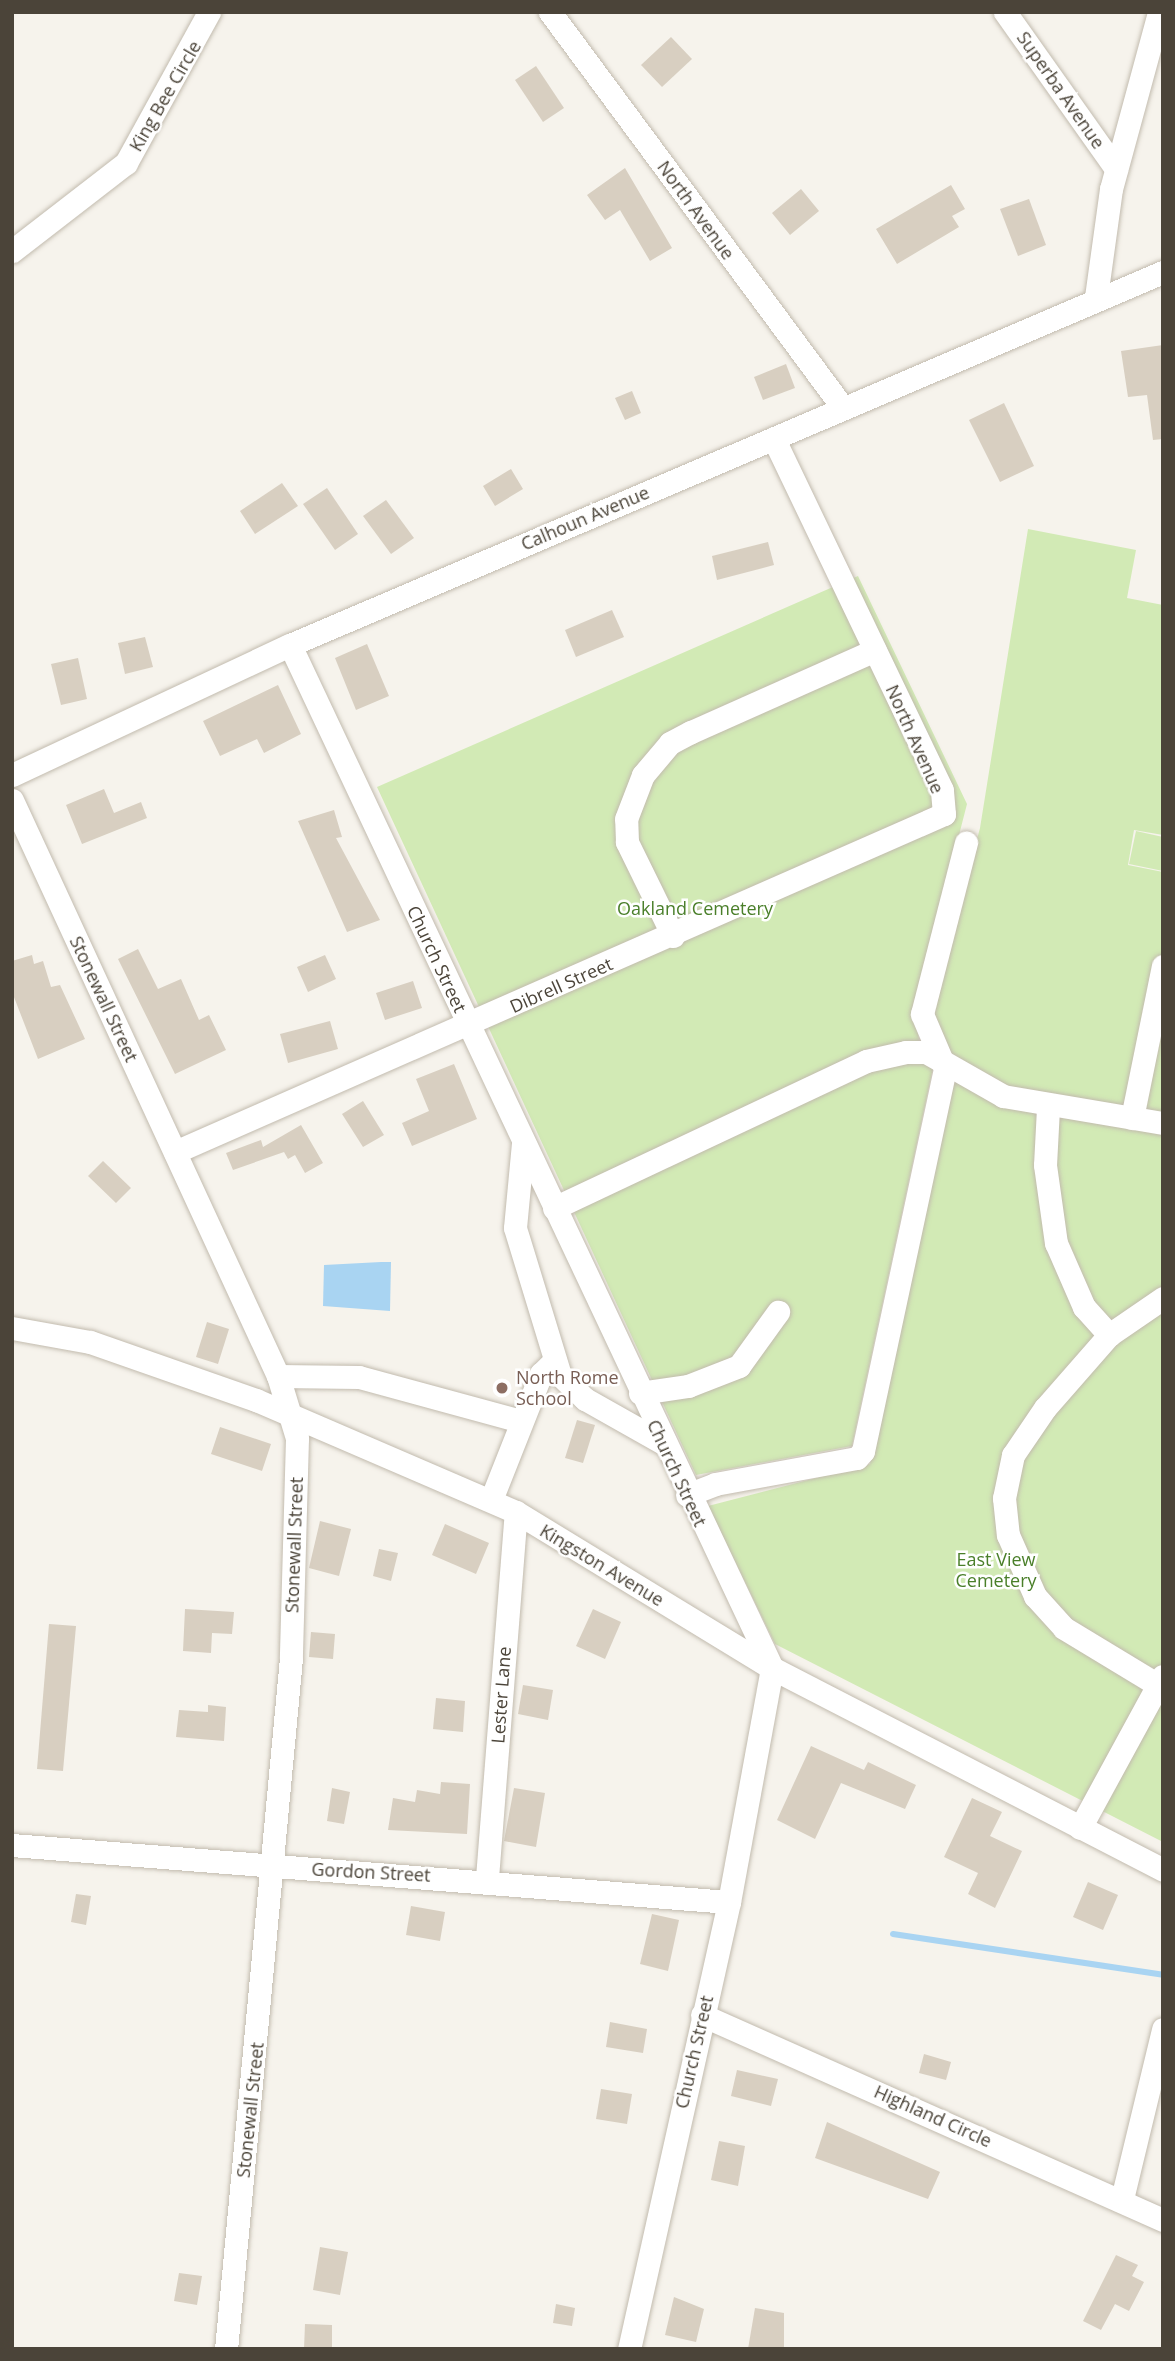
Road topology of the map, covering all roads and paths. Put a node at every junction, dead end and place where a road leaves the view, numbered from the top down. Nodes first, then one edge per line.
1 (209, 12) edge
2 (550, 12) edge
3 (1005, 12) edge
4 (1159, 12) edge
5 (1116, 169) junction
6 (12, 251) edge
7 (1163, 272) edge
8 (1096, 297) junction
9 (842, 407) junction
10 (774, 438) junction
11 (290, 645) junction
12 (875, 650) junction
13 (12, 775) edge
14 (12, 800) edge
15 (944, 814) joint
16 (966, 844) dead end
17 (673, 936) junction
18 (1163, 965) edge
19 (469, 1025) junction
20 (945, 1068) junction
21 (1048, 1108) junction
22 (1132, 1118) junction
23 (1163, 1123) edge
24 (523, 1143) junction
25 (175, 1152) junction
26 (554, 1208) junction
27 (1163, 1298) edge
28 (778, 1312) dead end
29 (12, 1328) edge
30 (1108, 1335) junction
31 (554, 1361) junction
32 (278, 1376) junction
33 (640, 1393) junction
34 (291, 1412) junction
35 (521, 1421) junction
36 (663, 1443) junction
37 (687, 1495) junction
38 (491, 1500) junction
39 (516, 1512) junction
40 (772, 1668) junction
41 (1161, 1682) edge
42 (1080, 1828) junction
43 (12, 1844) edge
44 (274, 1867) junction
45 (1163, 1870) edge
46 (487, 1878) junction
47 (729, 1902) junction
48 (702, 2015) junction
49 (1163, 2029) edge
50 (1122, 2199) junction
51 (1163, 2220) edge
52 (226, 2349) edge
53 (629, 2349) edge

1 - 6 street, King Bee Circle
2 - 9 street, North Avenue
3 - 5 street, Superba Avenue
4 - 5 street
5 - 8 street
7 - 8 street, Calhoun Avenue
8 - 9 street, Calhoun Avenue
9 - 10 street, Calhoun Avenue
10 - 11 street, Calhoun Avenue
10 - 12 street, North Avenue
11 - 13 street, Calhoun Avenue
11 - 19 street, Church Street
12 - 15 street, North Avenue
12 - 17 street
14 - 25 street, Stonewall Street
15 - 17 street, Dibrell Street
16 - 20 street
17 - 19 street, Dibrell Street
18 - 22 street
19 - 24 street, Church Street
19 - 25 street, Dibrell Street
20 - 21 street
20 - 26 street
20 - 37 street
21 - 22 street
21 - 30 street
22 - 23 street
24 - 26 street, Church Street
24 - 31 street
25 - 32 street, Stonewall Street
26 - 33 street, Church Street
27 - 30 street
28 - 33 street
29 - 34 street, Kingston Avenue
30 - 41 street
31 - 35 street
31 - 36 street
32 - 34 street, Stonewall Street
32 - 35 street
33 - 36 street, Church Street
34 - 38 street, Kingston Avenue
34 - 44 street, Stonewall Street
35 - 38 street
36 - 37 street, Church Street
37 - 40 street, Church Street
38 - 39 street, Kingston Avenue
39 - 40 street, Kingston Avenue
39 - 46 street, Lester Lane
40 - 42 street, Kingston Avenue
40 - 47 street, Church Street
41 - 42 street
42 - 45 street, Kingston Avenue
43 - 44 street, Gordon Street
44 - 46 street, Gordon Street
44 - 52 street, Stonewall Street
46 - 47 street, Gordon Street
47 - 48 street, Church Street
48 - 50 street, Highland Circle
48 - 53 street, Church Street
49 - 50 street
50 - 51 street, Highland Circle

